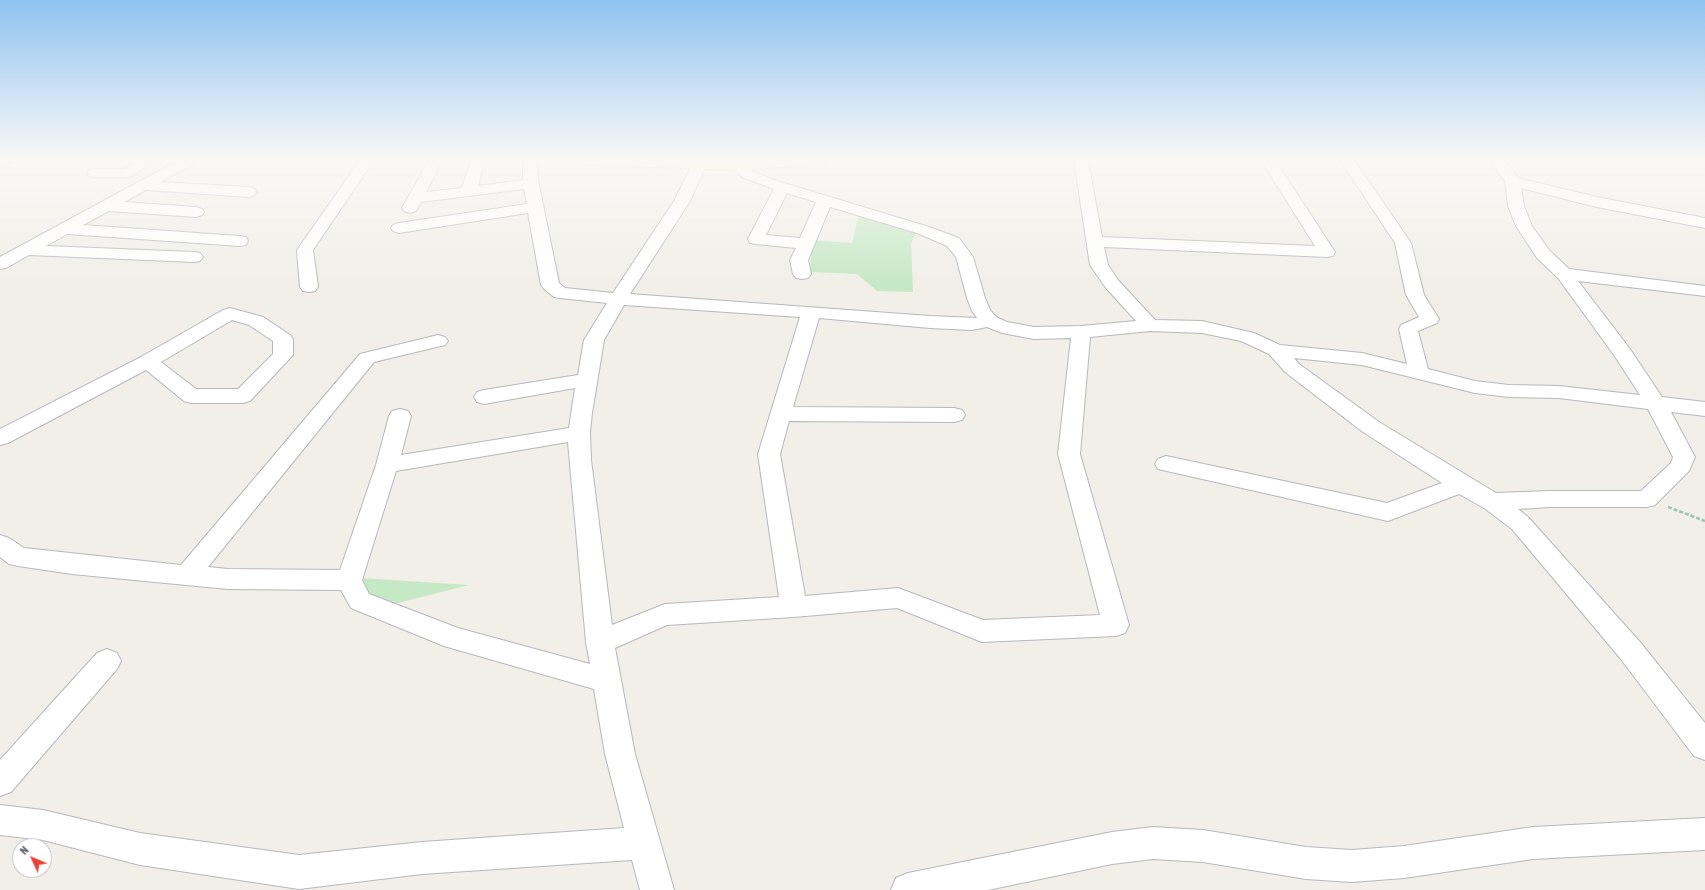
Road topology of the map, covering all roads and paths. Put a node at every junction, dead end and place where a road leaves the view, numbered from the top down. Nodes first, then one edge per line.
1 (825, 201) edge
2 (116, 202) edge
3 (338, 202) edge
4 (413, 202) edge
5 (534, 202) edge
6 (682, 202) edge
7 (775, 202) edge
8 (827, 202) edge
9 (1088, 202) edge
10 (1295, 202) edge
11 (1375, 202) edge
12 (1515, 202) edge
13 (1595, 202) edge
14 (107, 206) junction
15 (535, 207) junction
16 (196, 212) dead end
17 (1705, 223) edge
18 (65, 229) junction
19 (240, 241) dead end
20 (1094, 242) junction
21 (806, 244) junction
22 (25, 250) junction
23 (0, 251) edge
24 (194, 257) dead end
25 (0, 264) edge
26 (802, 274) dead end
27 (1564, 274) junction
28 (309, 287) dead end
29 (1705, 290) edge
30 (618, 299) junction
31 (811, 312) junction
32 (989, 321) junction
33 (1150, 325) junction
34 (1081, 332) junction
35 (438, 342) dead end
36 (1276, 350) junction
37 (148, 361) junction
38 (1419, 372) junction
39 (587, 380) junction
40 (484, 397) dead end
41 (1656, 404) junction
42 (1705, 409) edge
43 (781, 414) junction
44 (954, 415) dead end
45 (400, 416) dead end
46 (579, 433) junction
47 (0, 438) edge
48 (1166, 464) dead end
49 (387, 465) junction
50 (1461, 484) junction
51 (1647, 499) junction
52 (1492, 502) junction
53 (1705, 521) edge
54 (0, 544) edge
55 (187, 575) junction
56 (349, 580) junction
57 (794, 607) junction
58 (600, 642) junction
59 (107, 661) dead end
60 (607, 681) junction
61 (1705, 746) edge
62 (0, 782) edge
63 (0, 820) edge
64 (1705, 834) edge
65 (644, 843) junction
66 (657, 890) edge
67 (908, 890) edge

1 - 21 street
2 - 14 street
3 - 28 street
4 - 15 street
5 - 15 street
6 - 30 street
7 - 21 street
8 - 32 street
9 - 20 street
10 - 20 street
11 - 38 street
12 - 27 street
13 - 17 street
14 - 16 street
14 - 18 street
15 - 30 street
18 - 19 street
18 - 22 street
20 - 33 street
21 - 26 street
22 - 23 street
22 - 24 street
22 - 25 street
27 - 29 street
27 - 41 street
30 - 31 street
30 - 39 street
31 - 32 street
31 - 43 street
32 - 34 street
33 - 34 street
33 - 36 street
34 - 57 street
35 - 55 street
36 - 38 street
36 - 50 street
37 - 37 street
37 - 47 street
38 - 41 street
39 - 40 street
39 - 46 street
41 - 42 street
41 - 51 street
43 - 44 street
43 - 57 street
45 - 49 street
46 - 49 street
46 - 58 street
48 - 50 street
49 - 56 street
50 - 52 street
51 - 52 street
51 - 53 path
52 - 61 street
54 - 55 street
55 - 56 street
56 - 60 street
57 - 58 street
58 - 60 street
59 - 62 street
60 - 65 street
63 - 65 street
64 - 67 street
65 - 66 street

